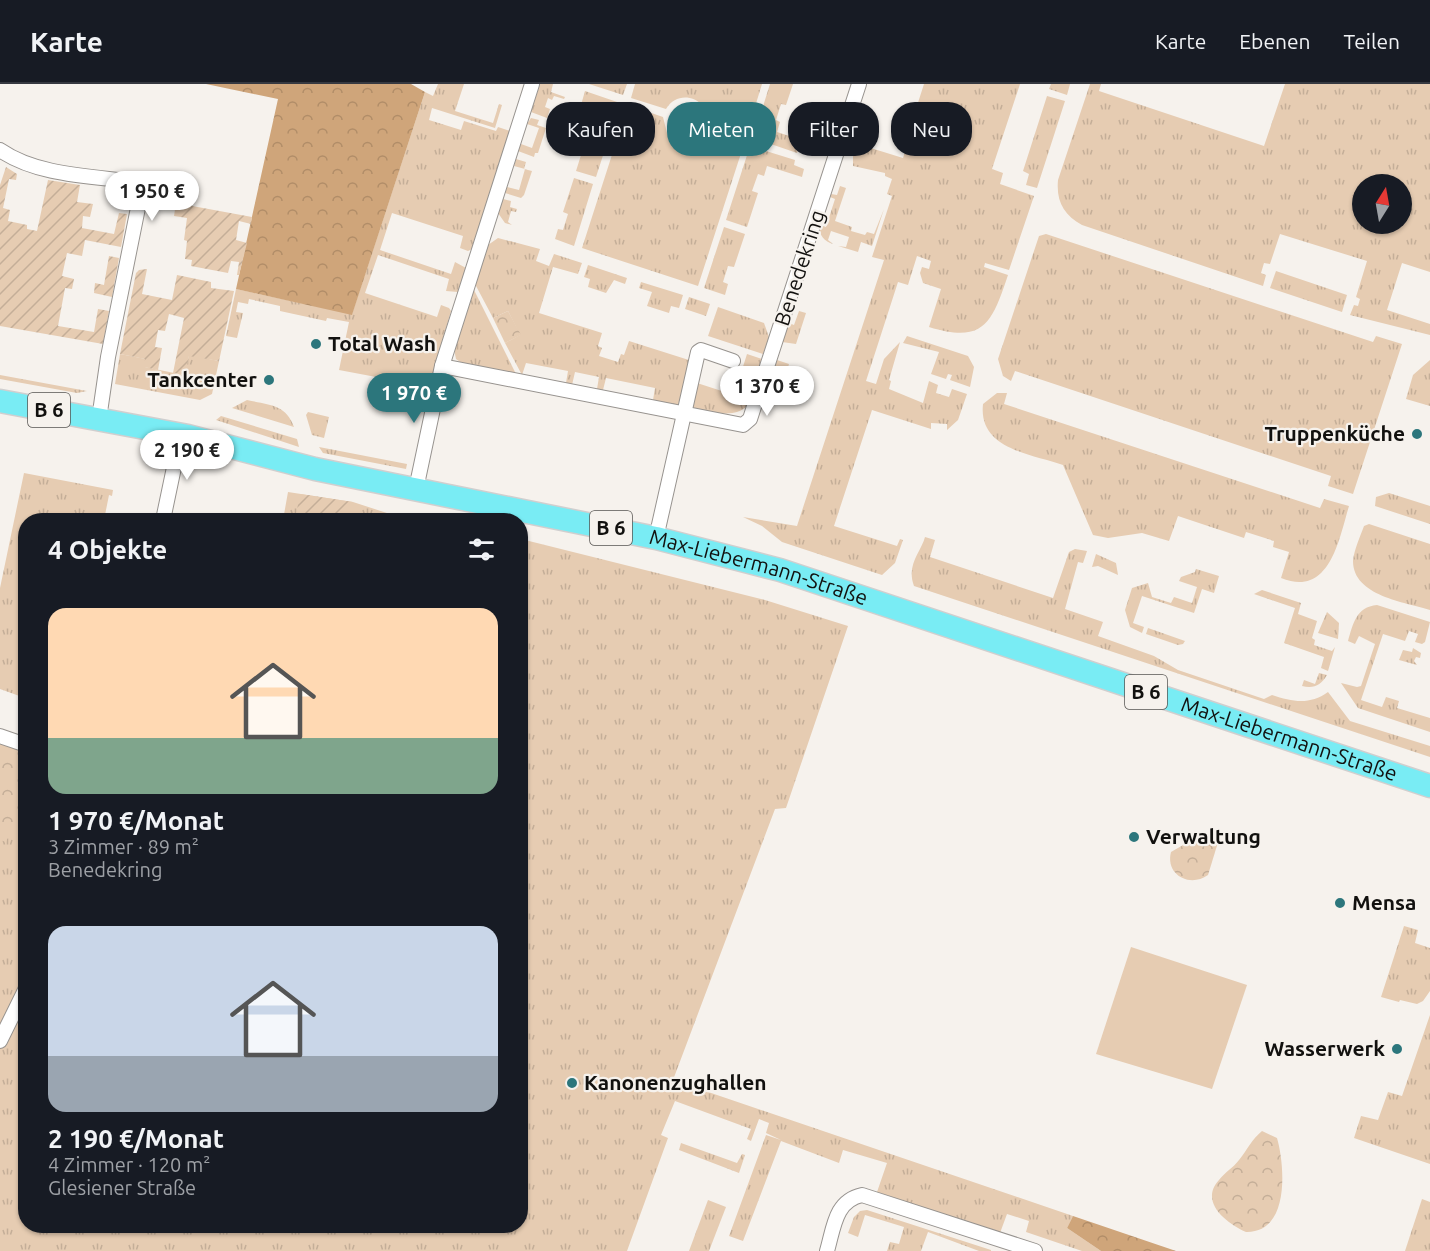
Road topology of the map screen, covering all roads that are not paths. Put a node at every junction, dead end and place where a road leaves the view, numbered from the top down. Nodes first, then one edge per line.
1 (532, 84) edge
2 (860, 84) edge
3 (0, 150) edge
4 (734, 361) dead end
5 (442, 366) junction
6 (0, 401) edge
7 (683, 413) junction
8 (99, 419) junction
9 (181, 434) junction
10 (416, 489) junction
11 (164, 513) edge
12 (656, 538) junction
13 (0, 736) edge
14 (18, 742) edge
15 (1430, 786) edge
16 (18, 1004) edge
17 (0, 1041) edge
18 (827, 1251) edge
19 (1035, 1251) edge

1 - 5 street
2 - 7 street, Benedekring
3 - 8 street
4 - 7 street
5 - 7 street, Benedekring
5 - 10 street
6 - 8 main road, Max-Liebermann-Straße / B 6
7 - 12 street
8 - 9 main road, Max-Liebermann-Straße / B 6
9 - 10 main road, Max-Liebermann-Straße / B 6
9 - 11 street
10 - 12 main road, Max-Liebermann-Straße / B 6
12 - 15 main road, Max-Liebermann-Straße / B 6
13 - 14 street
16 - 17 street
18 - 19 street

